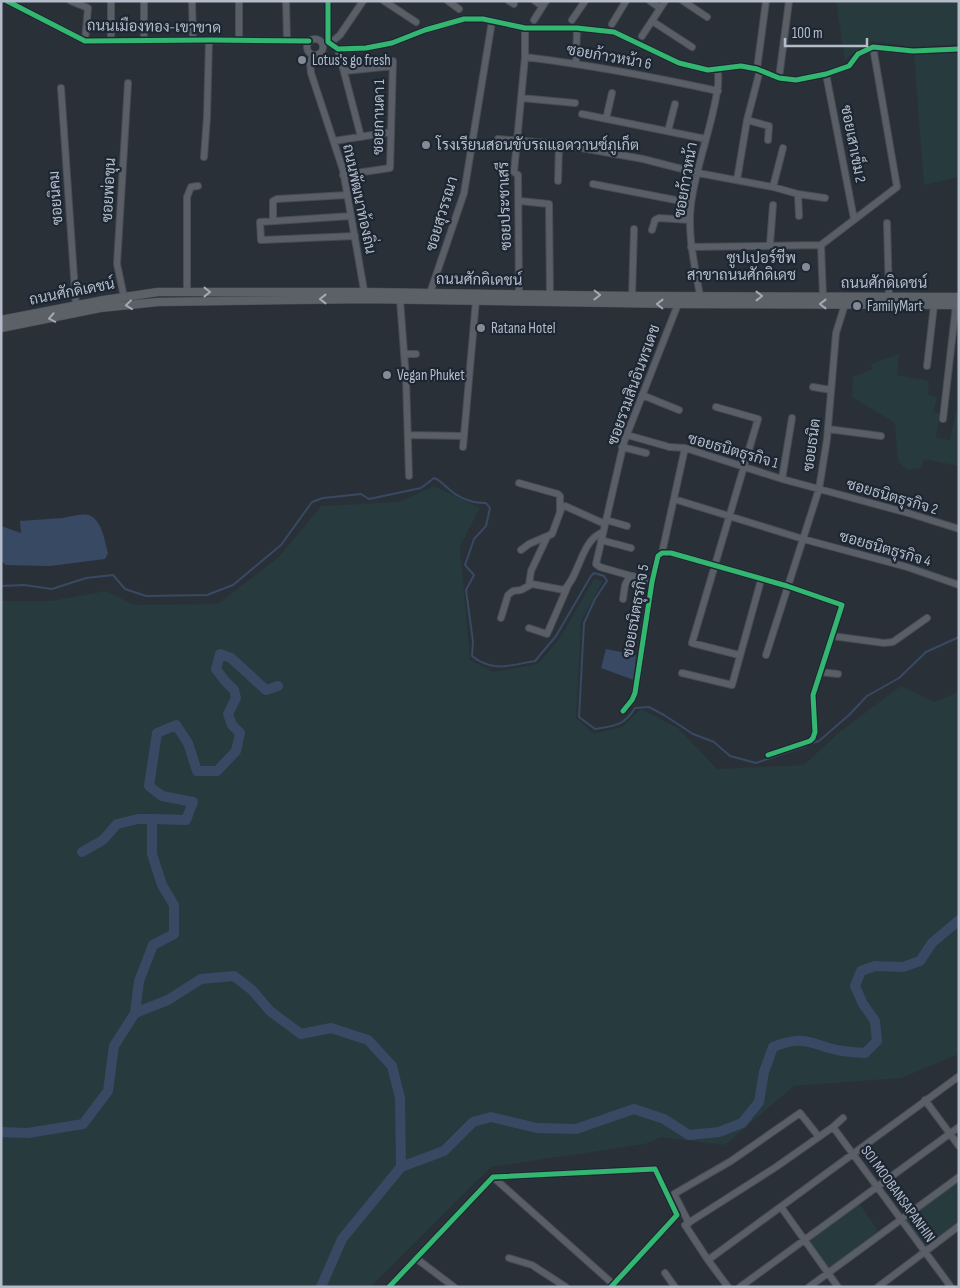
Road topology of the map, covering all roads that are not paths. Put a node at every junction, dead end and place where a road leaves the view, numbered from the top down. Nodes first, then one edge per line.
1 (6, 1) edge
2 (71, 1) edge
3 (110, 1) edge
4 (144, 1) edge
5 (192, 1) edge
6 (239, 1) edge
7 (286, 1) edge
8 (328, 1) edge
9 (363, 1) edge
10 (384, 1) edge
11 (448, 1) edge
12 (535, 1) edge
13 (585, 1) edge
14 (626, 1) edge
15 (650, 1) edge
16 (664, 1) edge
17 (683, 1) edge
18 (766, 1) edge
19 (789, 1) edge
20 (544, 4) edge
21 (21, 5) edge
22 (660, 8) junction
23 (459, 9) dead end
24 (707, 17) dead end
25 (534, 20) dead end
26 (572, 20) dead end
27 (492, 21) junction
28 (652, 21) junction
29 (416, 22) dead end
30 (612, 24) dead end
31 (525, 28) junction
32 (577, 28) junction
33 (642, 36) dead end
34 (111, 40) junction
35 (193, 40) junction
36 (209, 40) junction
37 (239, 40) junction
38 (85, 41) junction
39 (144, 41) junction
40 (286, 41) junction
41 (309, 41) junction
42 (325, 43) junction
43 (692, 47) dead end
44 (873, 47) junction
45 (338, 49) junction
46 (959, 49) edge
47 (313, 54) junction
48 (525, 57) junction
49 (576, 63) junction
50 (718, 69) junction
51 (758, 69) junction
52 (345, 71) junction
53 (826, 74) junction
54 (779, 78) junction
55 (128, 84) dead end
56 (62, 88) dead end
57 (718, 91) junction
58 (612, 93) dead end
59 (521, 98) junction
60 (575, 102) dead end
61 (675, 104) dead end
62 (582, 114) dead end
63 (606, 118) junction
64 (747, 120) junction
65 (668, 131) junction
66 (391, 132) junction
67 (361, 137) junction
68 (498, 139) dead end
69 (706, 139) junction
70 (518, 140) junction
71 (768, 140) dead end
72 (334, 141) junction
73 (559, 144) junction
74 (783, 148) dead end
75 (204, 156) dead end
76 (698, 173) junction
77 (344, 175) junction
78 (737, 180) junction
79 (558, 181) dead end
80 (593, 184) dead end
81 (198, 186) dead end
82 (773, 187) junction
83 (798, 194) junction
84 (347, 195) junction
85 (825, 198) dead end
86 (520, 201) junction
87 (691, 203) junction
88 (773, 205) dead end
89 (351, 216) junction
90 (799, 216) dead end
91 (854, 219) junction
92 (690, 220) junction
93 (273, 221) junction
94 (887, 224) dead end
95 (634, 229) dead end
96 (652, 230) dead end
97 (355, 236) junction
98 (770, 244) junction
99 (821, 244) junction
100 (692, 247) junction
101 (187, 292) junction
102 (430, 294) junction
103 (519, 294) junction
104 (550, 295) junction
105 (365, 296) junction
106 (632, 296) junction
107 (700, 296) junction
108 (824, 296) junction
109 (889, 296) junction
110 (124, 297) junction
111 (451, 297) junction
112 (400, 300) junction
113 (476, 300) junction
114 (958, 303) edge
115 (678, 304) junction
116 (845, 304) junction
117 (934, 305) junction
118 (76, 306) junction
119 (1, 320) edge
120 (1, 328) edge
121 (404, 354) junction
122 (416, 354) dead end
123 (927, 366) dead end
124 (440, 377) dead end
125 (406, 379) junction
126 (813, 387) dead end
127 (831, 390) junction
128 (642, 395) junction
129 (716, 407) dead end
130 (680, 410) dead end
131 (792, 418) dead end
132 (943, 420) dead end
133 (828, 429) junction
134 (408, 435) junction
135 (627, 435) junction
136 (464, 436) junction
137 (881, 436) dead end
138 (463, 447) dead end
139 (622, 447) junction
140 (685, 448) junction
141 (646, 453) dead end
142 (745, 466) junction
143 (409, 476) dead end
144 (782, 479) junction
145 (519, 483) dead end
146 (819, 489) junction
147 (674, 498) junction
148 (560, 513) junction
149 (730, 516) junction
150 (605, 522) junction
151 (627, 526) dead end
152 (959, 529) edge
153 (603, 532) junction
154 (547, 537) junction
155 (601, 540) junction
156 (803, 540) junction
157 (631, 548) dead end
158 (521, 550) dead end
159 (662, 553) junction
160 (715, 566) junction
161 (633, 576) junction
162 (761, 580) junction
163 (652, 582) junction
164 (529, 585) junction
165 (959, 585) edge
166 (787, 586) junction
167 (567, 588) junction
168 (622, 599) dead end
169 (501, 618) dead end
170 (927, 618) dead end
171 (529, 628) dead end
172 (832, 636) junction
173 (739, 654) junction
174 (766, 655) dead end
175 (820, 672) junction
176 (682, 673) dead end
177 (838, 674) dead end
178 (623, 711) dead end
179 (768, 754) dead end
180 (958, 1077) edge
181 (925, 1100) junction
182 (843, 1118) dead end
183 (959, 1126) edge
184 (833, 1127) junction
185 (949, 1133) junction
186 (819, 1137) junction
187 (959, 1146) edge
188 (853, 1154) junction
189 (492, 1177) junction
190 (959, 1177) edge
191 (877, 1187) junction
192 (781, 1207) junction
193 (901, 1219) junction
194 (689, 1223) junction
195 (959, 1226) edge
196 (804, 1240) junction
197 (925, 1252) junction
198 (508, 1258) dead end
199 (417, 1259) junction
200 (708, 1260) junction
201 (665, 1273) dead end
202 (828, 1273) junction
203 (612, 1286) edge
204 (389, 1287) edge
205 (454, 1287) edge
206 (566, 1287) edge
207 (675, 1287) edge
208 (728, 1287) edge
209 (740, 1287) edge
210 (809, 1287) edge
211 (838, 1287) edge
212 (878, 1287) edge
213 (951, 1287) edge

1 - 21 street, ถนนเมืองทอง-เขาขาด
2 - 38 street
3 - 34 street
4 - 39 street
5 - 35 street
6 - 37 street
7 - 40 street
8 - 42 street
9 - 42 street
10 - 29 street
11 - 23 street
12 - 20 street
13 - 26 street
14 - 30 street
15 - 22 street
16 - 22 street
17 - 24 street
18 - 51 street
19 - 54 street
20 - 25 street
21 - 38 street, ถนนเมืองทอง-เขาขาด
22 - 28 street
27 - 31 street
27 - 45 street
27 - 102 street, ซอยสุวรรณา
28 - 33 street
28 - 43 street
31 - 32 street
31 - 48 street, ซอยประชาเสรี
32 - 49 street
32 - 50 street
34 - 38 street, ถนนเมืองทอง-เขาขาด
34 - 39 street, ถนนเมืองทอง-เขาขาด
35 - 36 street, ถนนเมืองทอง-เขาขาด
35 - 39 street, ถนนเมืองทอง-เขาขาด
36 - 37 street, ถนนเมืองทอง-เขาขาด
36 - 75 street
37 - 40 street, ถนนเมืองทอง-เขาขาด
40 - 41 street, ถนนเมืองทอง-เขาขาด
41 - 42 street
41 - 47 street
42 - 45 street
42 - 47 street
44 - 46 street
44 - 53 street
44 - 91 street
45 - 52 street
47 - 72 street, ถนนพัฒนาท้องถิ่น
48 - 49 street, ซอยก้าวหน้า 6
48 - 59 street, ซอยประชาเสรี
49 - 57 street, ซอยก้าวหน้า 6
50 - 51 street
50 - 57 street, ซอยก้าวหน้า
51 - 54 street
51 - 64 street
52 - 66 street, ซอยกานดา 1
52 - 67 street
53 - 54 street
53 - 91 street, ซอยเสาเข็ม 2
55 - 110 street, ซอยพ่อขุน
56 - 118 street, ซอยนิคม
57 - 69 street, ซอยก้าวหน้า
58 - 63 street
59 - 60 street
59 - 70 street, ซอยประชาเสรี
61 - 65 street
62 - 63 street
63 - 65 street
64 - 71 street
64 - 78 street
65 - 69 street
66 - 67 street
66 - 77 street, ซอยกานดา 1
67 - 72 street
68 - 70 street
69 - 76 street, ซอยก้าวหน้า
70 - 73 street
70 - 86 street, ซอยประชาเสรี
72 - 77 street, ถนนพัฒนาท้องถิ่น
73 - 76 street
73 - 79 street
74 - 82 street
76 - 78 street
76 - 87 street, ซอยก้าวหน้า
77 - 84 street, ถนนพัฒนาท้องถิ่น
78 - 82 street
80 - 87 street
81 - 101 street
82 - 83 street
83 - 85 street
83 - 90 street
84 - 89 street, ถนนพัฒนาท้องถิ่น
84 - 93 street
86 - 103 street, ซอยประชาเสรี
86 - 104 street
87 - 92 street, ซอยก้าวหน้า
88 - 98 street
89 - 93 street
89 - 97 street, ถนนพัฒนาท้องถิ่น
91 - 99 street
92 - 96 street
92 - 100 street, ซอยก้าวหน้า
93 - 97 street
94 - 109 street
95 - 106 street
97 - 105 street, ถนนพัฒนาท้องถิ่น
98 - 99 street
98 - 100 street
99 - 108 street
100 - 107 street, ซอยก้าวหน้า
101 -> 105 main road, ถนนศักดิเดชน์
101 - 110 main road, ถนนศักดิเดชน์
102 - 105 main road, ถนนศักดิเดชน์
102 - 111 main road, ถนนศักดิเดชน์
103 - 104 main road, ถนนศักดิเดชน์
103 - 111 main road, ถนนศักดิเดชน์
104 -> 106 main road, ถนนศักดิเดชน์
105 - 112 main road, ถนนศักดิเดชน์
105 -> 120 main road, ถนนศักดิเดชน์
106 - 107 main road, ถนนศักดิเดชน์
107 -> 108 main road, ถนนศักดิเดชน์
108 - 109 main road, ถนนศักดิเดชน์
109 - 114 main road, ถนนศักดิเดชน์
110 - 118 main road, ถนนศักดิเดชน์
111 - 112 main road, ถนนศักดิเดชน์
111 - 113 main road, ถนนศักดิเดชน์
112 - 121 street
115 -> 113 main road, ถนนศักดิเดชน์
113 - 136 street
114 - 117 main road, ถนนศักดิเดชน์
114 - 132 street
116 -> 115 main road, ถนนศักดิเดชน์
115 - 128 street, ซอยรวมสินอินทรเดช
116 - 117 main road, ถนนศักดิเดชน์
116 - 127 street, ซอยธนิต
117 - 123 street
118 - 119 main road, ถนนศักดิเดชน์
121 - 122 street
121 - 125 street
124 - 125 street
125 - 134 street
126 - 127 street
127 - 133 street, ซอยธนิต
128 - 130 street
128 - 135 street, ซอยรวมสินอินทรเดช
129 - 142 street
131 - 144 street
133 - 137 street
133 - 146 street, ซอยธนิต
134 - 136 street
134 - 143 street
135 - 139 street, ซอยรวมสินอินทรเดช
135 - 140 street, ซอยธนิตธุรกิจ 1
136 - 138 street
139 - 141 street
139 - 150 street, ซอยรวมสินอินทรเดช
140 - 142 street, ซอยธนิตธุรกิจ 1
140 - 147 street
142 - 144 street, ซอยธนิตธุรกิจ 1
142 - 149 street
144 - 146 street, ซอยธนิตธุรกิจ 1
145 - 148 street
146 - 152 street, ซอยธนิตธุรกิจ 2
146 - 156 street, ซอยธนิต
147 - 149 street, ซอยธนิตธุรกิจ 4
147 - 159 street
148 - 150 street
148 - 154 street
149 - 156 street, ซอยธนิตธุรกิจ 4
149 - 160 street
150 - 151 street
150 - 153 street, ซอยรวมสินอินทรเดช
153 - 155 street, ซอยรวมสินอินทรเดช
153 - 167 street
154 - 158 street
154 - 164 street
155 - 157 street
155 - 161 street, ซอยรวมสินอินทรเดช
156 - 165 street, ซอยธนิตธุรกิจ 4
156 - 166 street, ซอยธนิต
159 - 160 street, ซอยธนิตธุรกิจ 5
159 - 163 street, ซอยธนิตธุรกิจ 5
160 - 162 street, ซอยธนิตธุรกิจ 5
160 - 173 street
161 - 163 street
161 - 168 street
162 - 166 street, ซอยธนิตธุรกิจ 5
162 - 173 street
163 - 178 street, ซอยธนิตธุรกิจ 5
164 - 167 street
164 - 169 street
166 - 172 street, ซอยธนิตธุรกิจ 5
166 - 174 street, ซอยธนิต
167 - 171 street
170 - 172 street
172 - 175 street
173 - 176 street
175 - 177 street
175 - 179 street
180 - 181 street
181 - 185 street
181 - 188 street
182 - 184 street
183 - 185 street
184 - 186 street
184 - 188 street, SOI MOOBANSAPANHIN
185 - 187 street
185 - 191 street
186 - 194 street
186 - 194 street
188 - 191 street, SOI MOOBANSAPANHIN
188 - 192 street
189 - 199 street
189 - 203 street
189 - 203 street
190 - 193 street
191 - 193 street, SOI MOOBANSAPANHIN
191 - 196 street
192 - 196 street
192 - 200 street
193 - 197 street, SOI MOOBANSAPANHIN
193 - 202 street
194 - 200 street
195 - 197 street
196 - 202 street
196 - 209 street
197 - 212 street
197 - 213 street, SOI MOOBANSAPANHIN
198 - 206 street
199 - 204 street
199 - 205 street
200 - 208 street
201 - 207 street
202 - 210 street
202 - 211 street

